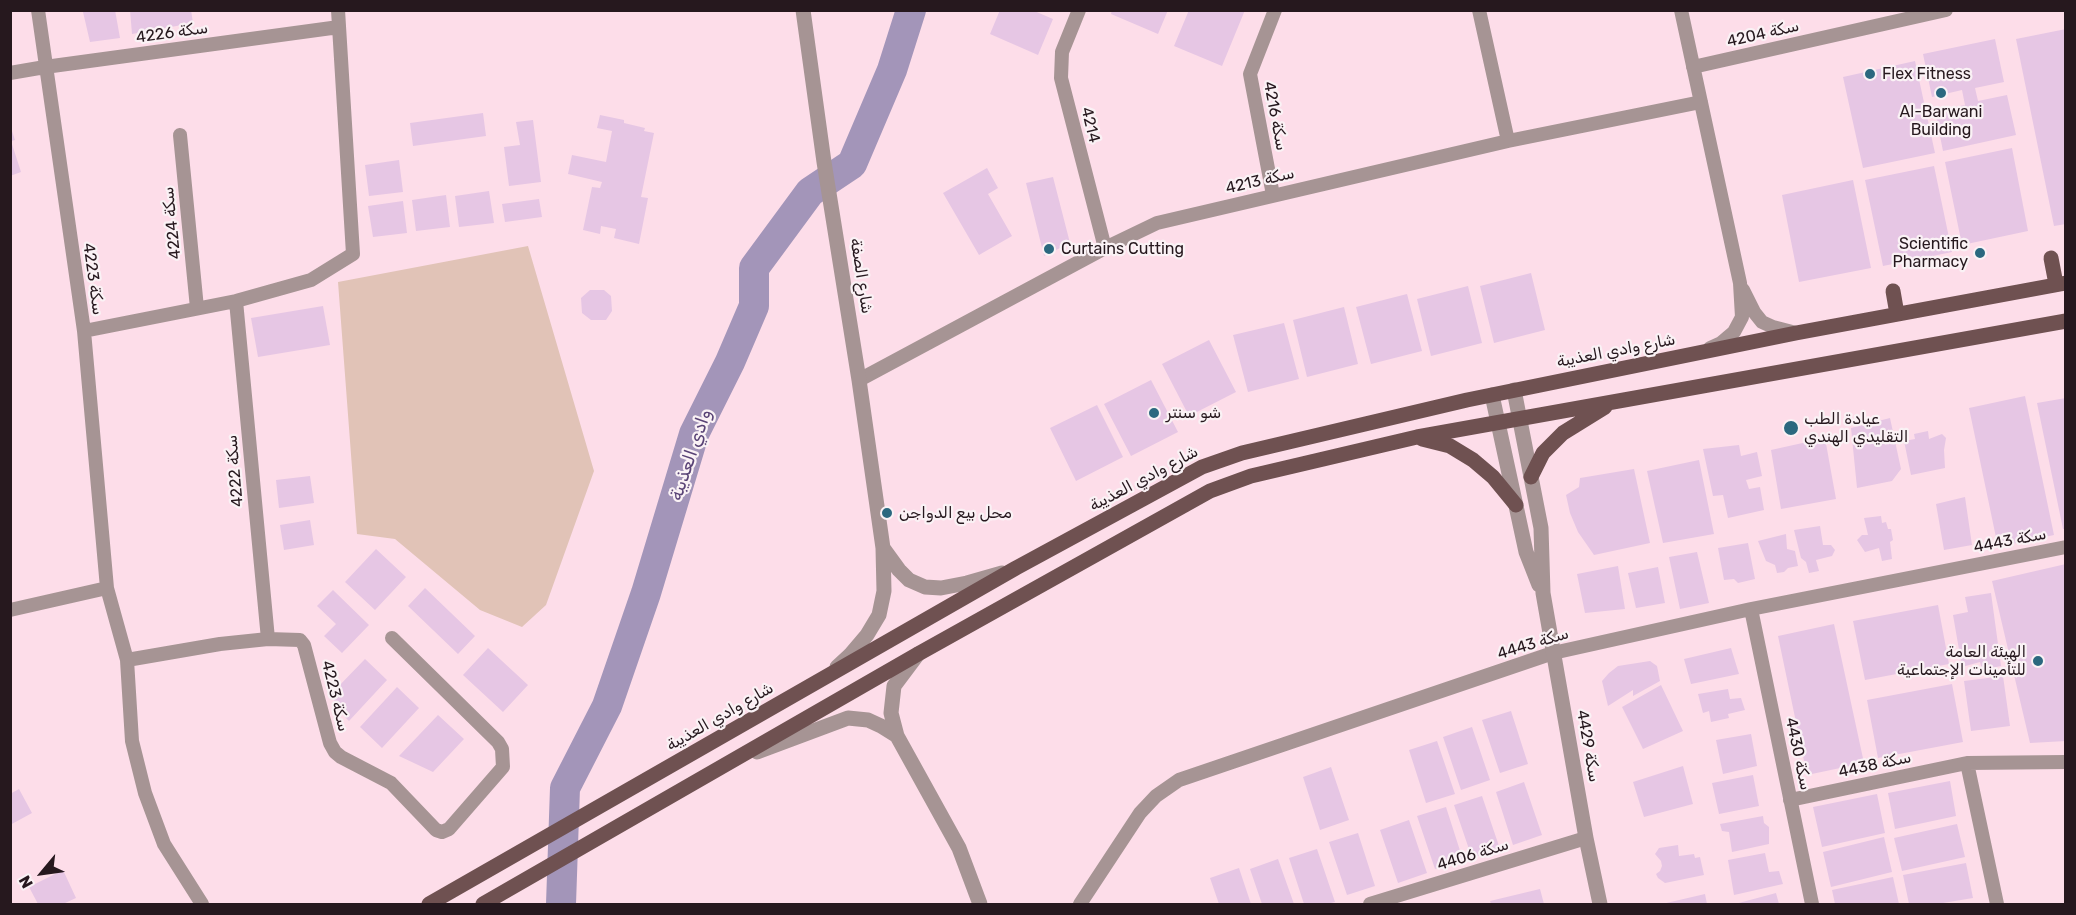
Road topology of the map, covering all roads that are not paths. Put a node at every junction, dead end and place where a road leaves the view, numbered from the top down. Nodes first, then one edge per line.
1 (38, 10) edge
2 (338, 10) edge
3 (803, 10) edge
4 (1079, 10) edge
5 (1275, 10) edge
6 (1479, 10) edge
7 (1681, 10) edge
8 (1946, 10) edge
9 (339, 27) junction
10 (45, 67) junction
11 (1693, 67) junction
12 (10, 73) edge
13 (1701, 102) junction
14 (180, 135) dead end
15 (1508, 141) junction
16 (1273, 195) junction
17 (1105, 248) junction
18 (2051, 258) dead end
19 (1740, 283) junction
20 (2061, 283) edge
21 (1893, 291) dead end
22 (236, 301) junction
23 (196, 308) junction
24 (1897, 314) junction
25 (2066, 321) edge
26 (84, 331) junction
27 (1796, 333) junction
28 (1700, 353) junction
29 (859, 380) junction
30 (1514, 390) junction
31 (1492, 395) junction
32 (1614, 402) junction
33 (1520, 418) junction
34 (1498, 422) junction
35 (1417, 437) junction
36 (1531, 477) junction
37 (1516, 505) junction
38 (2066, 547) edge
39 (883, 548) junction
40 (1016, 568) junction
41 (107, 588) junction
42 (1543, 593) junction
43 (1751, 609) junction
44 (10, 610) edge
45 (392, 638) dead end
46 (267, 639) junction
47 (1553, 653) junction
48 (918, 654) junction
49 (127, 660) junction
50 (827, 676) junction
51 (897, 736) junction
52 (733, 761) junction
53 (2066, 762) edge
54 (1967, 763) junction
55 (1790, 800) junction
56 (1586, 838) junction
57 (202, 904) edge
58 (429, 904) edge
59 (483, 904) edge
60 (980, 904) edge
61 (1080, 904) edge
62 (1375, 904) edge
63 (1600, 904) edge
64 (1812, 904) edge
65 (1997, 904) edge

1 - 10 street, سكة 4223
2 - 9 street
3 - 29 street, شارع الصفة
4 - 17 street, 4214
5 - 16 street, سكة 4216
6 - 15 street
7 - 11 street
8 - 11 street, سكة 4204
9 - 10 street, سكة 4226
9 - 22 street
10 - 12 street, سكة 4226
10 - 26 street, سكة 4223
11 - 13 street
13 - 15 street, سكة 4213
13 - 19 street
14 - 23 street, سكة 4224
15 - 16 street, سكة 4213
16 - 17 street, سكة 4213
17 - 29 street, سكة 4213
18 - 20 main road
19 - 27 street
19 - 28 street
20 - 24 main road, شارع وادي العذيبة
21 - 24 main road
22 - 23 street
22 - 46 street, سكة 4222
23 - 26 street
24 - 27 main road, شارع وادي العذيبة
25 - 32 main road
26 - 41 street, سكة 4223
27 - 28 main road, شارع وادي العذيبة
28 - 30 main road, شارع وادي العذيبة
29 - 39 street, شارع الصفة
30 - 31 main road, شارع وادي العذيبة
30 - 33 street, سكة 4429
31 - 34 street, سكة 4429
31 - 40 main road, شارع وادي العذيبة
32 - 33 main road
32 - 36 main road
33 - 34 main road
33 - 36 street, سكة 4429
34 - 35 main road
34 - 37 street, سكة 4429
35 - 37 main road
35 - 48 main road
36 - 42 street, سكة 4429
37 - 42 street, سكة 4429
38 - 43 street, سكة 4443
39 - 40 street, شارع الصفة
39 - 50 street, شارع الصفة
40 - 50 main road, شارع وادي العذيبة
41 - 44 street
41 - 49 street, سكة 4223
42 - 47 street, سكة 4429
43 - 47 street, سكة 4443
43 - 55 street, سكة 4430
45 - 46 street, سكة 4223
46 - 49 street, سكة 4223
47 - 56 street, سكة 4429
47 - 61 street, سكة 4443
48 - 51 street
48 - 52 main road
49 - 57 street, سكة 4223
50 - 58 main road, شارع وادي العذيبة
51 - 52 street
51 - 60 street
52 - 59 main road
53 - 54 street, سكة 4438
54 - 55 street, سكة 4438
54 - 65 street
55 - 64 street, سكة 4430
56 - 62 street, سكة 4406
56 - 63 street, سكة 4429

